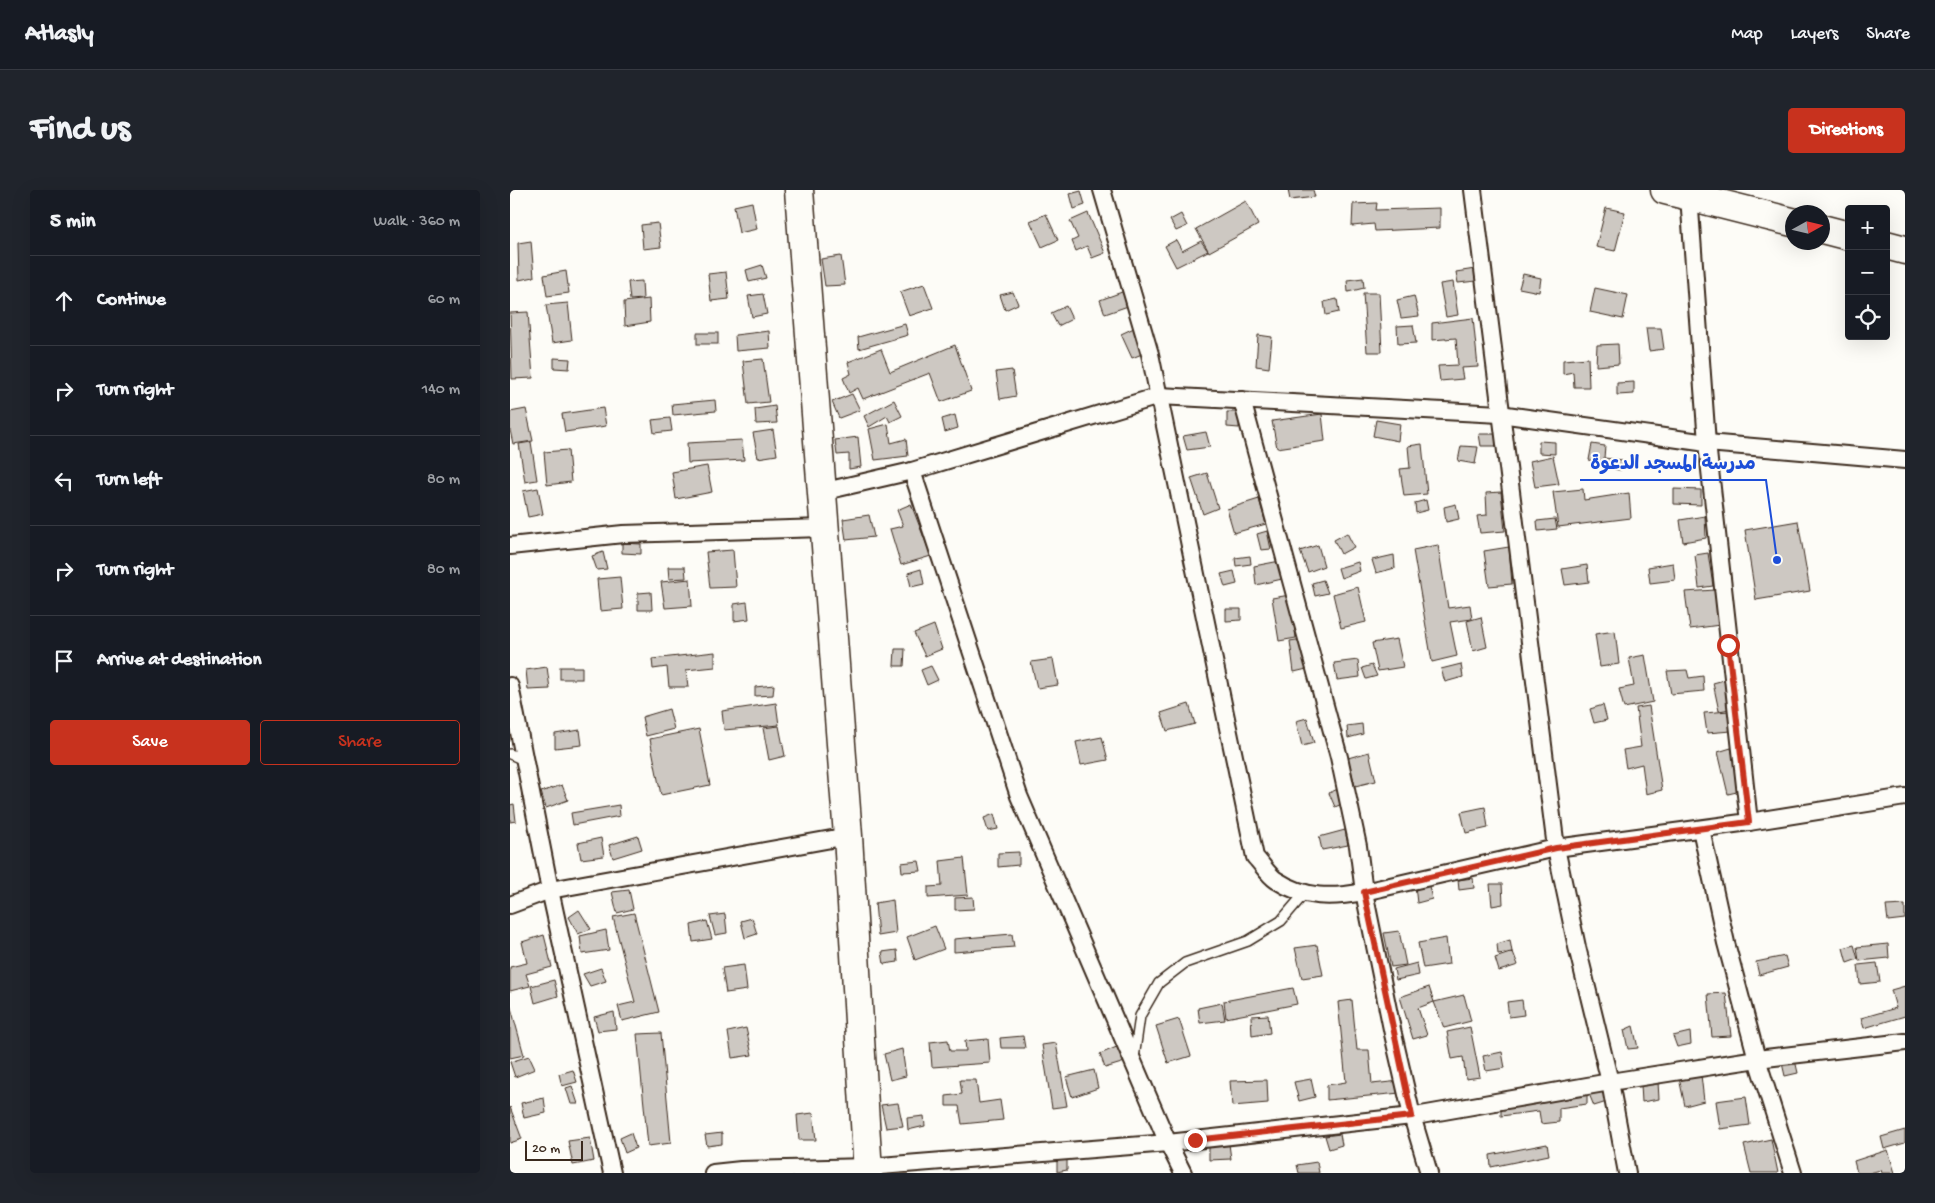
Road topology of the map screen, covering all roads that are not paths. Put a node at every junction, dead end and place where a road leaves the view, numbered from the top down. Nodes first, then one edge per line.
1 (799, 190) edge
2 (1102, 190) edge
3 (1473, 190) edge
4 (1677, 193) edge
5 (1785, 220) edge
6 (1830, 231) edge
7 (1845, 235) edge
8 (1890, 246) edge
9 (1905, 250) edge
10 (1159, 396) junction
11 (1242, 400) junction
12 (1500, 414) junction
13 (1707, 443) junction
14 (1905, 460) edge
15 (912, 471) junction
16 (821, 492) junction
17 (824, 528) junction
18 (510, 546) edge
19 (510, 686) edge
20 (517, 757) edge
21 (1905, 797) edge
22 (1749, 822) junction
23 (1701, 829) junction
24 (848, 836) junction
25 (1556, 848) junction
26 (550, 890) junction
27 (1364, 892) junction
28 (1304, 894) junction
29 (510, 905) edge
30 (1905, 1042) edge
31 (1757, 1059) junction
32 (1134, 1063) junction
33 (1610, 1082) junction
34 (1412, 1116) junction
35 (1168, 1143) junction
36 (868, 1170) edge
37 (612, 1173) edge
38 (713, 1173) edge
39 (1183, 1173) edge
40 (1429, 1173) edge
41 (1627, 1173) edge
42 (1793, 1173) edge

1 - 16 highway
2 - 10 street
3 - 12 street
4 - 5 highway
4 - 13 street
6 - 7 highway
8 - 9 highway
10 - 11 street
10 - 15 street
10 - 28 street
11 - 12 street
11 - 27 street
12 - 13 street
12 - 25 street
13 - 14 street
13 - 22 street
15 - 16 street
15 - 32 street
16 - 17 highway
17 - 18 street
17 - 24 highway
19 - 20 street
20 - 26 street
21 - 22 street
22 - 23 street
23 - 25 street
23 - 31 street
24 - 26 street
24 - 36 highway
25 - 27 street
25 - 33 street
26 - 29 street
26 - 37 street
27 - 28 street
27 - 34 street
28 - 32 lane
30 - 31 street
31 - 33 street
31 - 42 street
32 - 35 street
33 - 34 street
33 - 41 street
34 - 35 street
34 - 40 street
35 - 36 street
35 - 39 street
36 - 38 street

